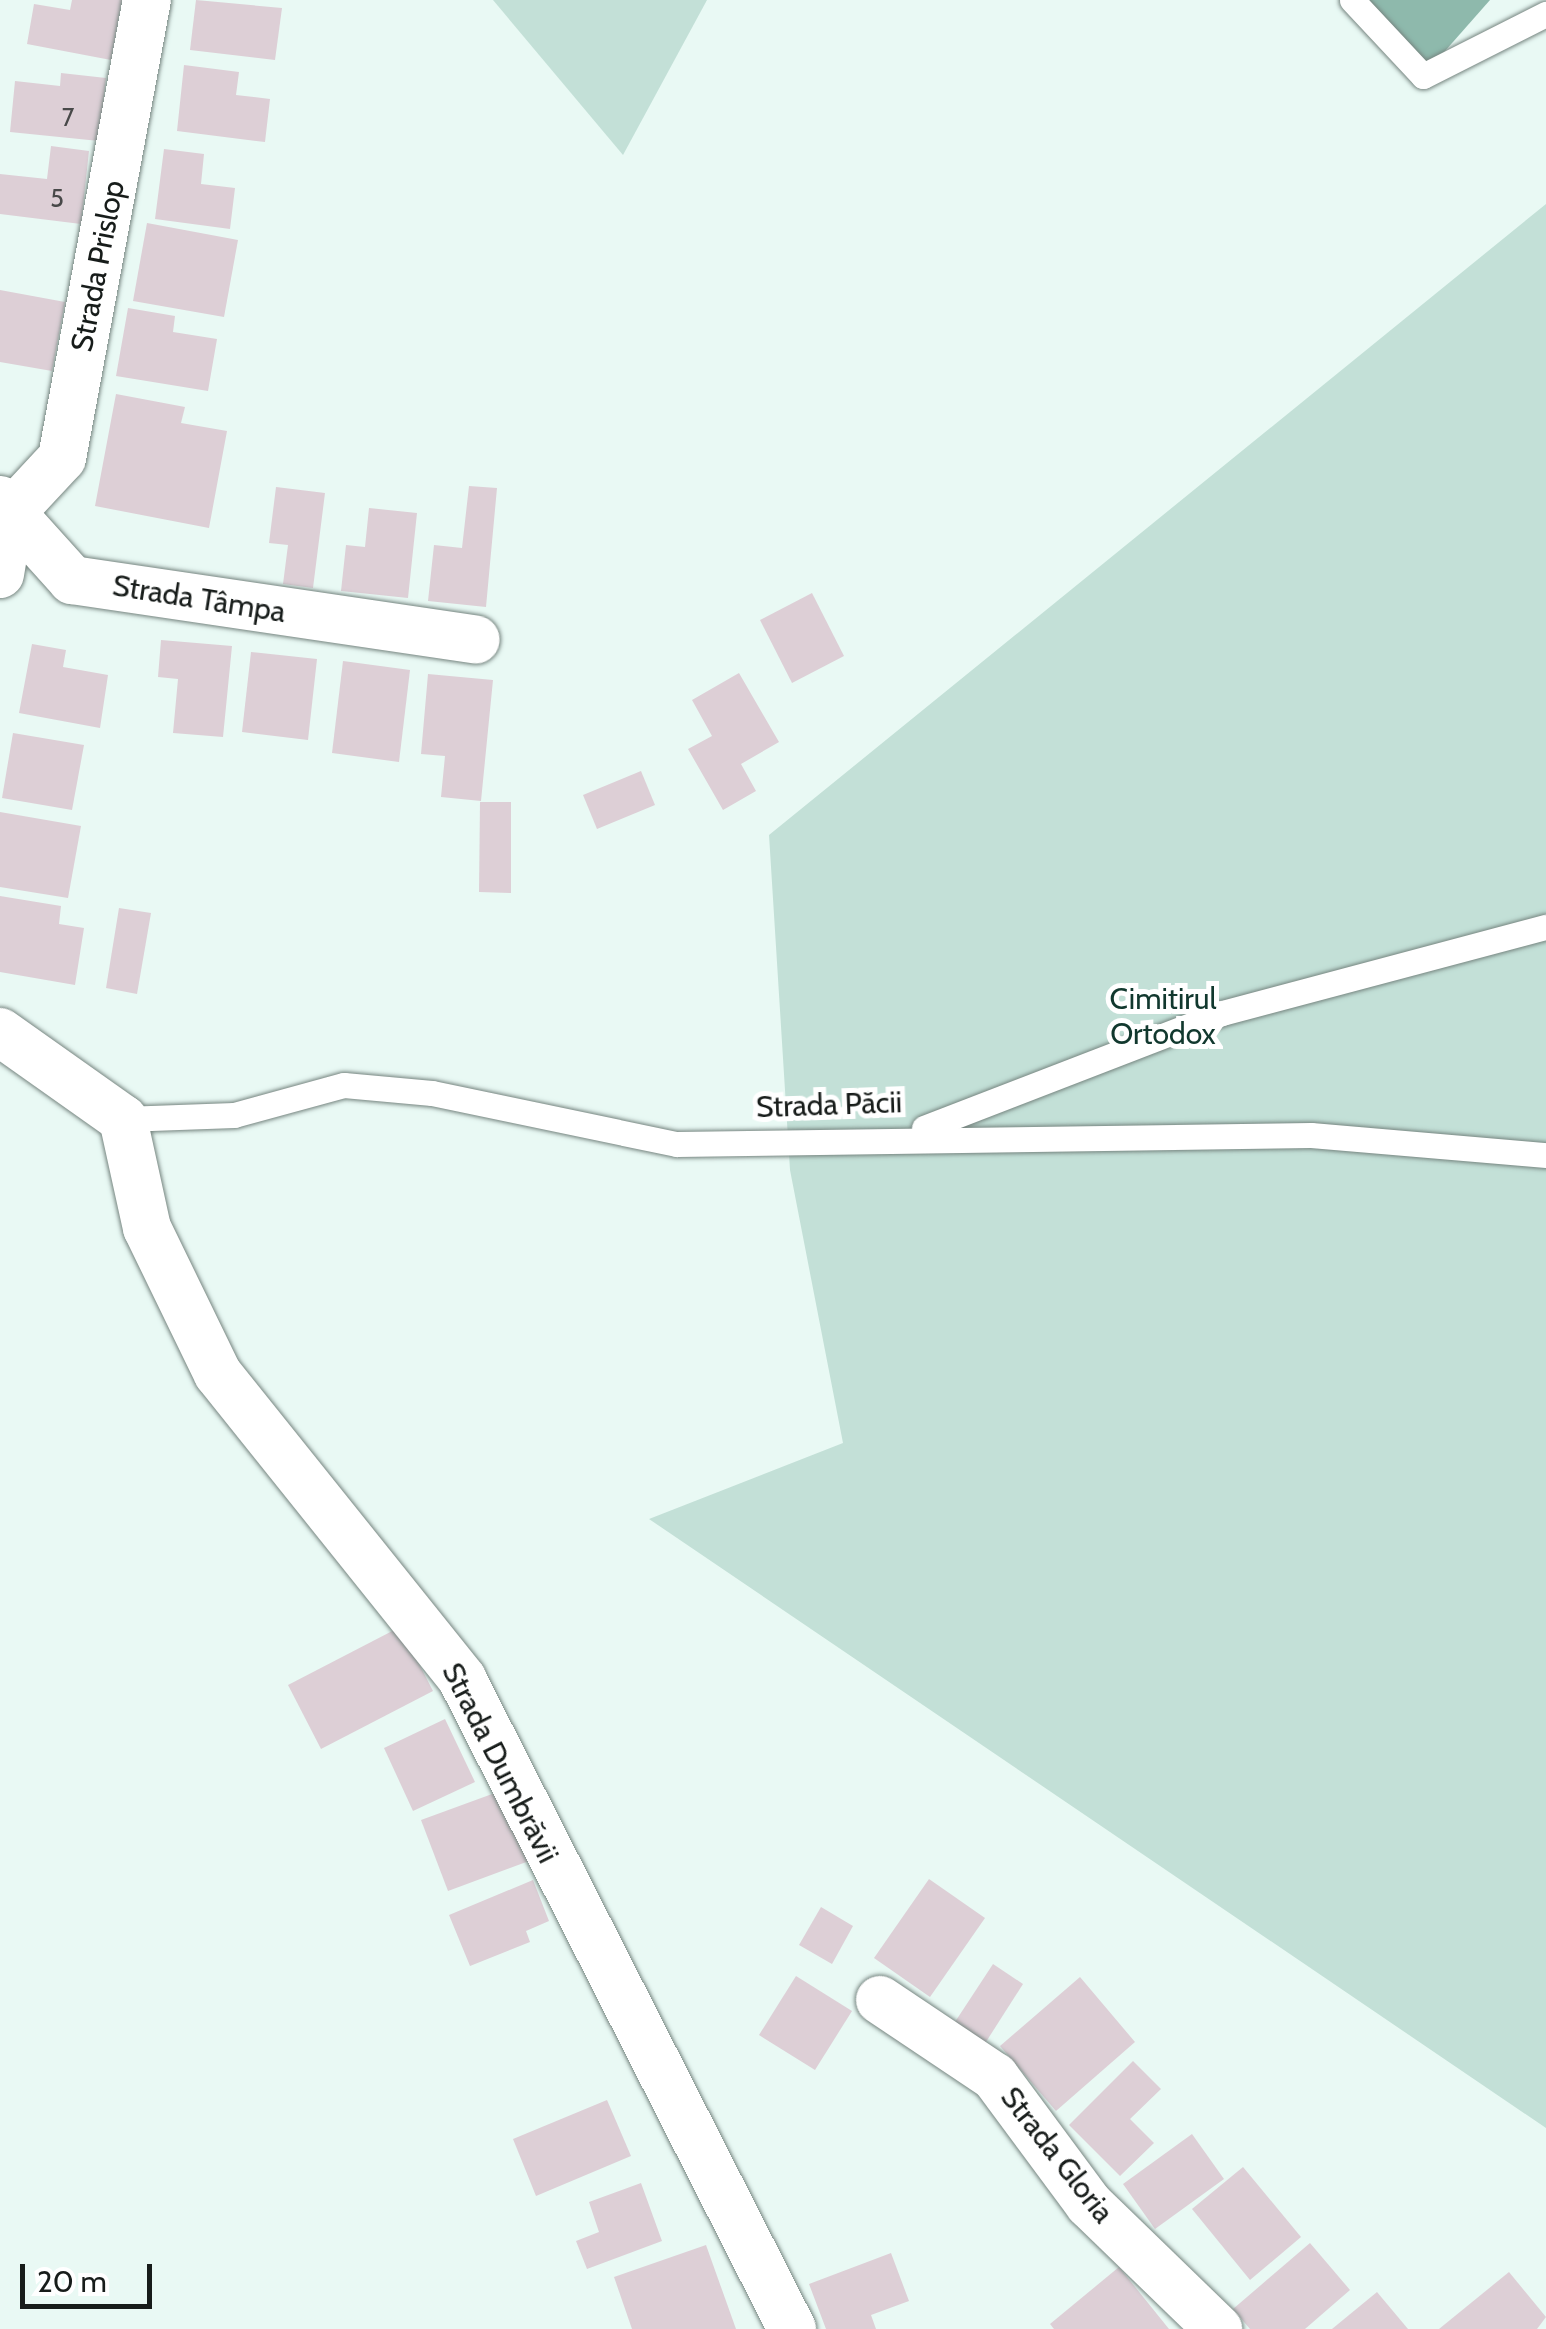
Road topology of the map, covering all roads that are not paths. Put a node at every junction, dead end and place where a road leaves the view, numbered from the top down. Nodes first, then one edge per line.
1 (147, 0) edge
2 (1352, 0) edge
3 (1546, 14) edge
4 (5, 507) edge
5 (0, 574) edge
6 (476, 640) dead end
7 (1546, 928) edge
8 (0, 1032) edge
9 (123, 1118) junction
10 (908, 1134) junction
11 (1546, 1155) edge
12 (880, 2000) dead end
13 (792, 2329) edge
14 (1218, 2329) edge

1 - 4 street, Strada Prislop
2 - 3 lane
4 - 5 street
4 - 6 street, Strada Tâmpa
7 - 10 lane
8 - 9 street
9 - 10 lane, Strada Păcii
9 - 13 street, Strada Dumbrăvii
10 - 11 lane, Strada Păcii
12 - 14 street, Strada Gloria

